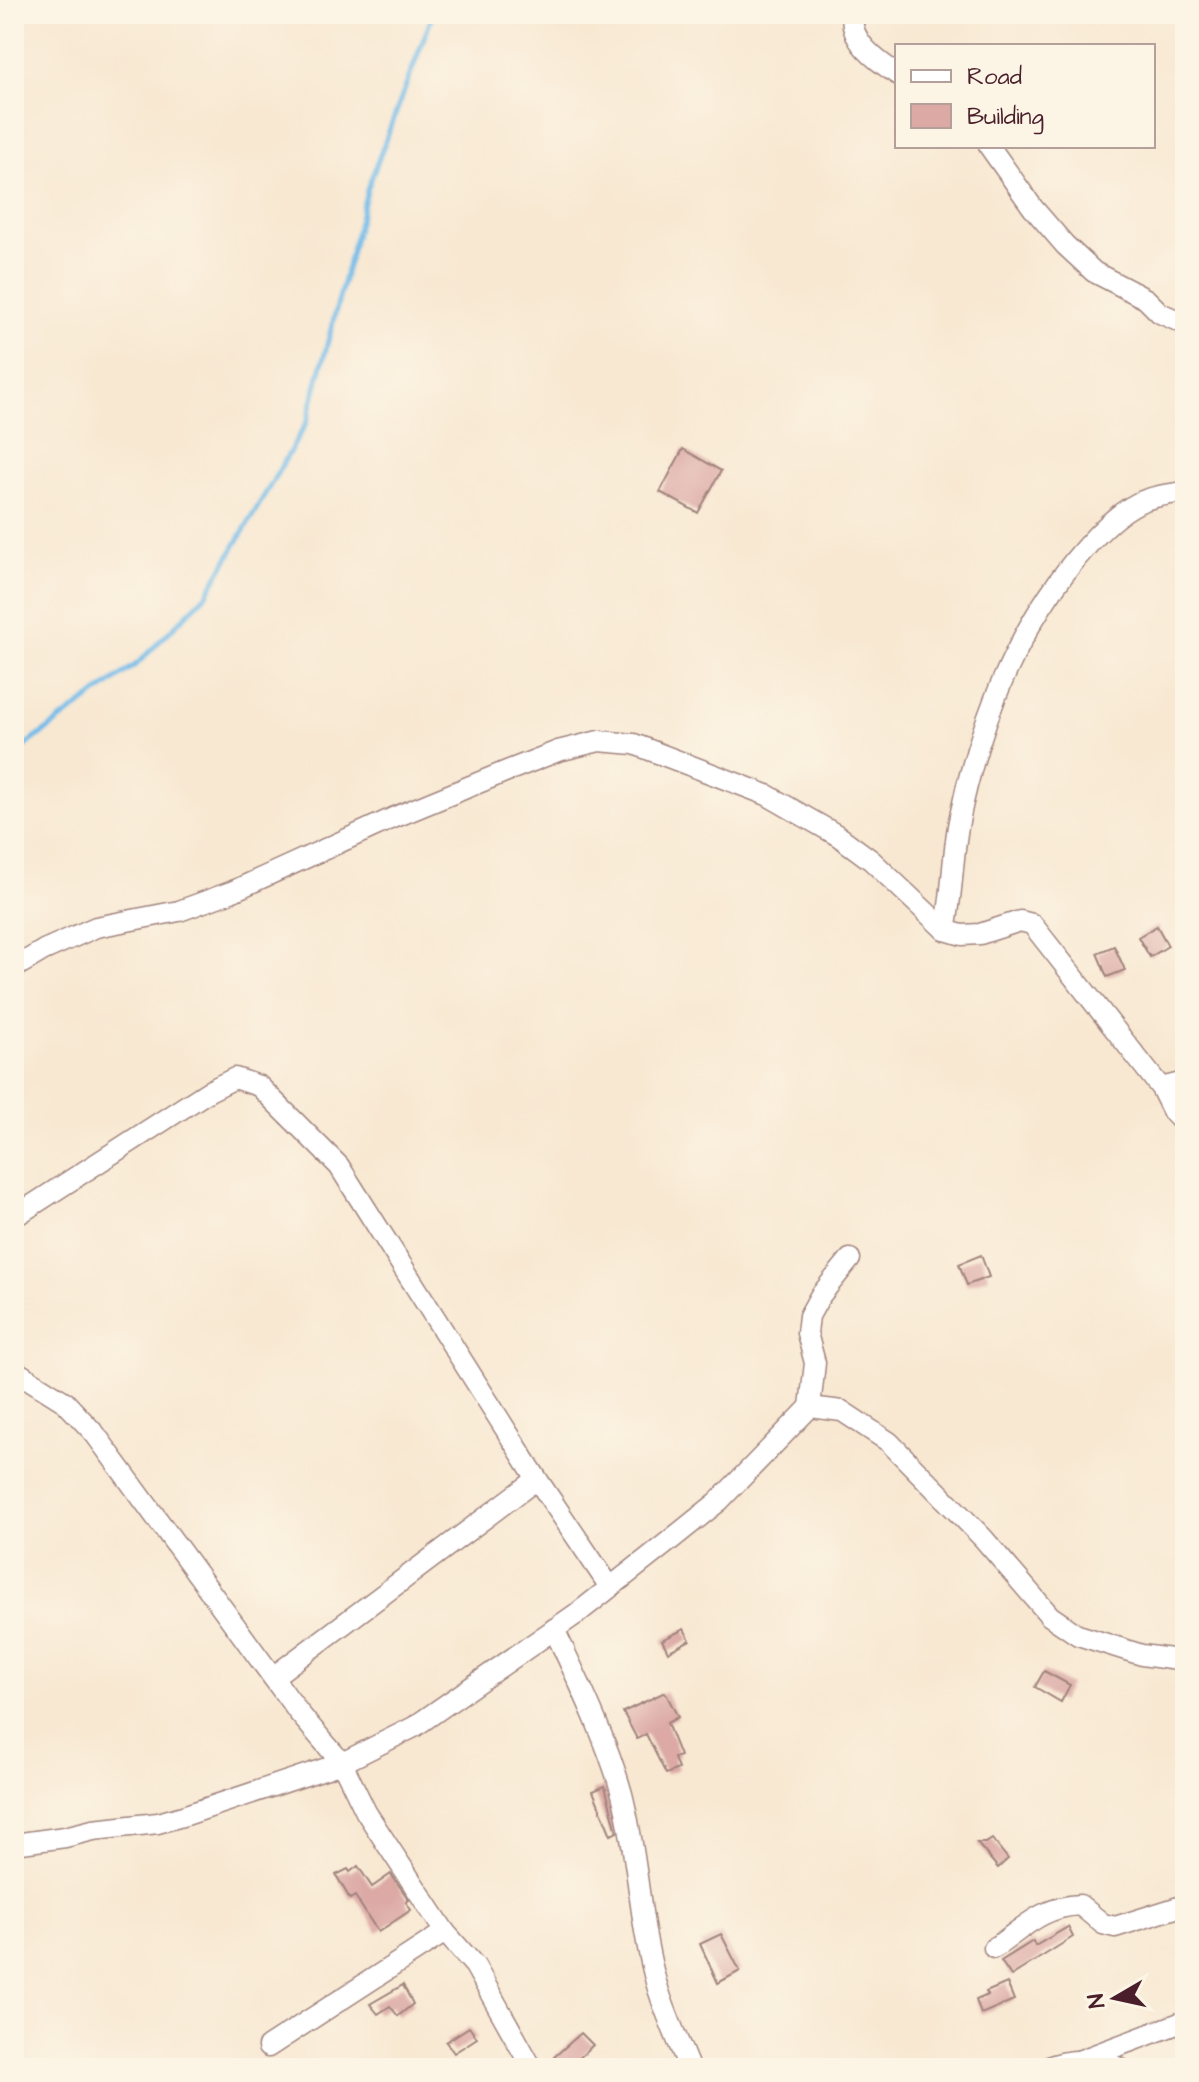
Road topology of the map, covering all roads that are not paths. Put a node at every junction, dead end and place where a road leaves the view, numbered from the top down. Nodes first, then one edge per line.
1 (853, 14) edge
2 (895, 72) edge
3 (990, 148) edge
4 (1185, 324) edge
5 (1185, 492) edge
6 (945, 930) junction
7 (14, 968) edge
8 (1185, 1082) edge
9 (1161, 1088) junction
10 (1185, 1125) edge
11 (14, 1217) edge
12 (850, 1259) dead end
13 (14, 1370) edge
14 (810, 1407) junction
15 (537, 1479) junction
16 (610, 1587) junction
17 (554, 1629) junction
18 (1185, 1661) edge
19 (273, 1677) junction
20 (342, 1763) junction
21 (14, 1844) edge
22 (1185, 1905) edge
23 (445, 1932) junction
24 (994, 1948) dead end
25 (1185, 2021) edge
26 (268, 2047) dead end
27 (1078, 2061) junction
28 (532, 2068) edge
29 (689, 2068) edge
30 (1046, 2068) edge
31 (1120, 2068) edge

1 - 2 street
3 - 4 street
5 - 6 street
6 - 7 street
6 - 9 street
8 - 9 street
9 - 10 street
11 - 15 street
12 - 14 street
13 - 19 street
14 - 16 street
14 - 18 street
15 - 16 street
15 - 19 street
16 - 17 street
17 - 20 street
17 - 29 street
19 - 20 street
20 - 21 street
20 - 23 street
22 - 24 street
23 - 26 street
23 - 28 street
25 - 27 street
27 - 30 street
27 - 31 street

